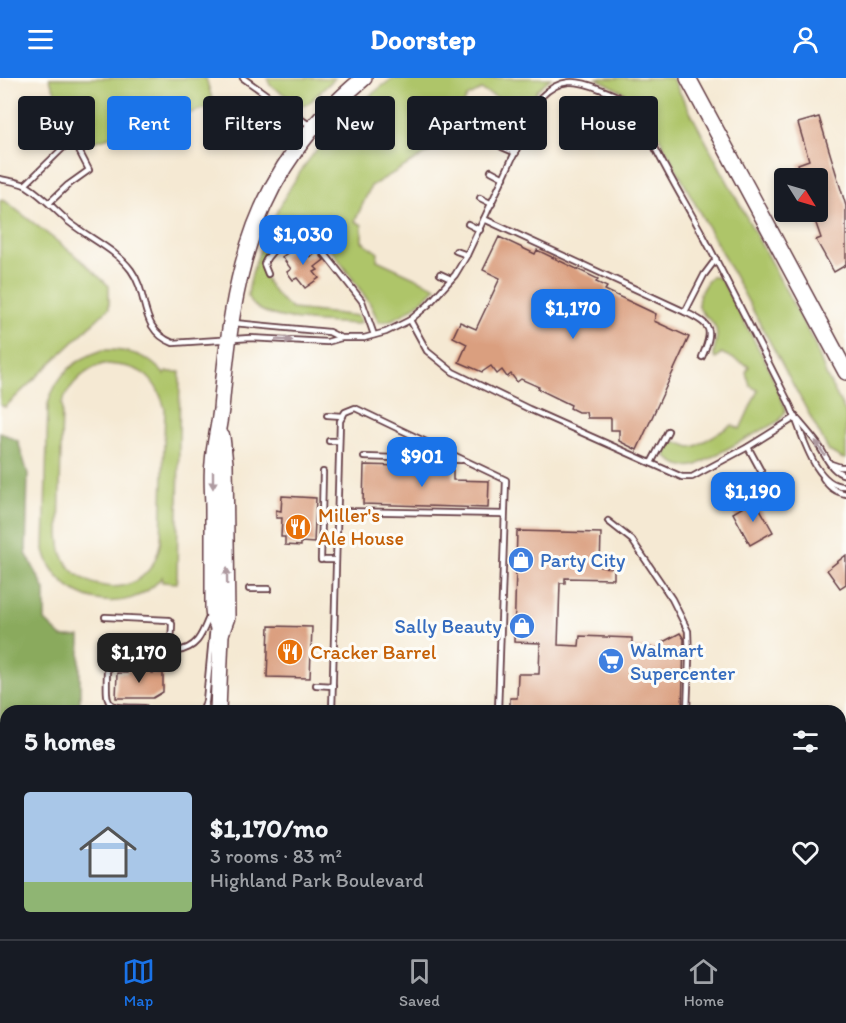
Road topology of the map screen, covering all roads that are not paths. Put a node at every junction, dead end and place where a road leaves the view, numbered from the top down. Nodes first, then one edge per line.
1 (243, 78) edge
2 (364, 78) edge
3 (688, 78) edge
4 (542, 96) edge
5 (314, 128) junction
6 (509, 150) edge
7 (517, 150) edge
8 (516, 153) junction
9 (491, 171) dead end
10 (504, 178) junction
11 (0, 179) edge
12 (25, 185) junction
13 (480, 198) dead end
14 (49, 203) junction
15 (492, 204) junction
16 (484, 219) junction
17 (468, 224) dead end
18 (480, 230) junction
19 (456, 250) dead end
20 (467, 255) junction
21 (716, 259) junction
22 (268, 274) dead end
23 (441, 274) dead end
24 (451, 279) junction
25 (685, 312) junction
26 (410, 320) junction
27 (230, 322) junction
28 (374, 335) junction
29 (341, 338) junction
30 (227, 339) junction
31 (702, 357) dead end
32 (846, 372) edge
33 (327, 415) dead end
34 (343, 416) junction
35 (796, 417) junction
36 (220, 422) junction
37 (668, 431) dead end
38 (329, 441) dead end
39 (339, 441) junction
40 (748, 447) junction
41 (364, 457) dead end
42 (464, 460) junction
43 (651, 463) junction
44 (830, 464) junction
45 (846, 466) edge
46 (761, 471) dead end
47 (323, 472) dead end
48 (846, 475) edge
49 (823, 478) junction
50 (846, 486) edge
51 (846, 494) edge
52 (337, 511) junction
53 (504, 514) junction
54 (608, 521) dead end
55 (336, 560) junction
56 (249, 589) dead end
57 (269, 589) dead end
58 (213, 613) junction
59 (105, 617) dead end
60 (221, 634) junction
61 (177, 651) dead end
62 (316, 685) dead end
63 (333, 686) junction
64 (109, 705) edge
65 (205, 705) edge
66 (220, 705) edge
67 (332, 705) edge
68 (498, 705) edge
69 (687, 705) edge

1 - 5 lane
2 - 5 main road
3 - 32 main road
4 - 21 lane
5 - 27 main road
6 - 8 lane
7 - 8 lane
8 - 10 lane
9 - 10 lane
10 - 15 lane
11 - 12 lane
12 - 14 lane
12 - 14 lane
13 - 15 lane
14 - 30 lane
15 - 16 lane
16 - 18 lane
16 - 25 lane
17 - 18 lane
18 - 20 lane
19 - 20 lane
20 - 24 lane
21 - 25 lane
21 - 35 lane
22 - 28 lane
23 - 24 lane
24 - 26 lane
25 - 31 lane
26 - 28 lane
26 - 43 lane
27 - 29 lane
27 - 30 main road
28 - 29 lane
30 -> 29 lane
30 - 36 main road
33 - 34 lane
34 - 39 lane
34 - 42 lane
35 - 40 lane
44 -> 35 lane
35 - 49 lane
36 -> 58 main road
60 -> 36 main road
37 - 43 lane
38 - 39 lane
39 - 52 lane
40 - 43 lane
40 - 46 lane
41 - 42 lane
42 - 53 lane
44 - 45 lane
44 - 48 lane
47 - 55 lane
49 - 50 lane
49 - 51 lane
52 - 53 lane
52 - 55 lane
53 - 68 lane
54 - 69 lane
55 - 63 lane
56 - 57 lane
58 - 60 main road
58 - 61 lane
58 - 65 lane
59 - 64 lane
60 - 66 main road
62 - 63 lane
63 - 67 lane

